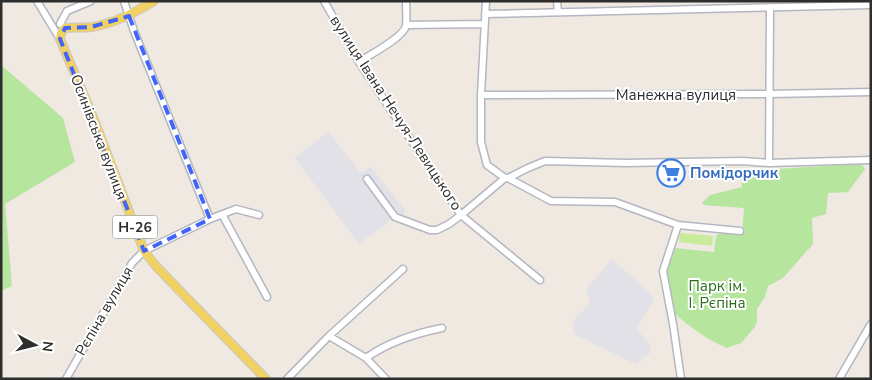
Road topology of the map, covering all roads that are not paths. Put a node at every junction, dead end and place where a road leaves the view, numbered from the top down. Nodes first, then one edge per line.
1 (37, 1) edge
2 (91, 1) edge
3 (124, 1) edge
4 (154, 1) edge
5 (324, 1) edge
6 (406, 1) edge
7 (486, 1) edge
8 (557, 1) edge
9 (871, 5) edge
10 (770, 8) junction
11 (558, 12) junction
12 (44, 14) junction
13 (485, 14) junction
14 (129, 16) junction
15 (60, 24) junction
16 (484, 24) junction
17 (406, 25) junction
18 (68, 28) junction
19 (60, 39) junction
20 (359, 62) junction
21 (871, 92) edge
22 (770, 94) junction
23 (481, 95) junction
24 (871, 160) edge
25 (769, 163) junction
26 (506, 178) junction
27 (367, 179) dead end
28 (258, 215) dead end
29 (461, 215) junction
30 (223, 216) junction
31 (210, 219) junction
32 (678, 225) junction
33 (740, 232) dead end
34 (144, 251) junction
35 (403, 269) dead end
36 (540, 280) dead end
37 (267, 297) dead end
38 (871, 324) edge
39 (442, 328) dead end
40 (329, 336) junction
41 (366, 358) junction
42 (66, 379) edge
43 (266, 379) edge
44 (287, 379) edge
45 (386, 379) edge
46 (681, 379) edge
47 (839, 379) edge

1 - 12 street, Осинівська вулиця
2 - 15 street
3 - 14 street
4 - 14 main road
5 - 20 street, вулиця Івана Нечуя-Левицького
6 - 17 street
7 - 13 street
8 - 11 street
9 - 10 street
10 - 11 street
10 - 22 street
11 - 13 street
12 - 15 street
12 - 19 street, Осинівська вулиця
13 - 16 street
14 - 18 main road
14 - 31 street
15 - 18 street
16 - 17 street
16 - 23 street
17 - 20 street
18 - 19 main road
19 - 34 main road, Осинівська вулиця / Н-26
20 - 29 street, вулиця Івана Нечуя-Левицького
21 - 22 street, Манежна вулиця
22 - 23 street, Манежна вулиця
22 - 25 street
23 - 26 street
24 - 25 street
25 - 26 street
26 - 29 street
26 - 32 street
27 - 29 street
28 - 30 street, Рєпіна вулиця
29 - 36 street, вулиця Івана Нечуя-Левицького
30 - 31 street, Рєпіна вулиця
30 - 37 street
31 - 34 street, Рєпіна вулиця
32 - 33 street
32 - 46 street
34 - 42 street, Рєпіна вулиця
34 - 43 main road, Осинівська вулиця / Н-26
35 - 40 street
38 - 47 street
39 - 41 street
40 - 41 street
40 - 44 street
41 - 45 street

